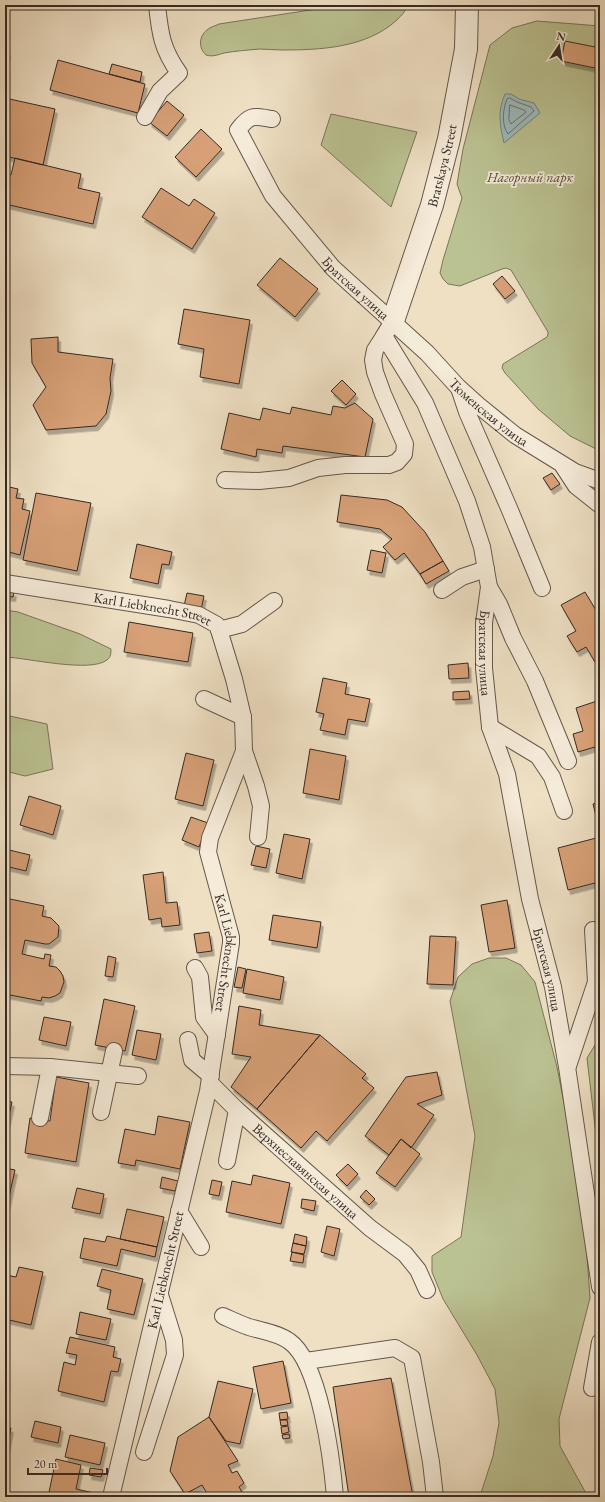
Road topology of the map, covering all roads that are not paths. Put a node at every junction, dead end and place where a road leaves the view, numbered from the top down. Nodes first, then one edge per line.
1 (157, 5) edge
2 (467, 5) edge
3 (145, 117) dead end
4 (272, 119) dead end
5 (389, 329) junction
6 (458, 386) junction
7 (562, 464) junction
8 (224, 480) dead end
9 (600, 481) edge
10 (600, 505) edge
11 (486, 568) junction
12 (5, 584) edge
13 (489, 587) junction
14 (542, 588) dead end
15 (442, 590) dead end
16 (274, 602) dead end
17 (219, 630) junction
18 (204, 699) dead end
19 (243, 717) junction
20 (490, 727) junction
21 (244, 751) junction
22 (568, 761) dead end
23 (564, 811) dead end
24 (258, 837) dead end
25 (593, 930) dead end
26 (195, 968) dead end
27 (217, 1035) junction
28 (188, 1040) dead end
29 (114, 1051) dead end
30 (5, 1066) edge
31 (50, 1067) junction
32 (567, 1067) junction
33 (109, 1072) junction
34 (138, 1076) dead end
35 (210, 1079) junction
36 (237, 1110) junction
37 (101, 1112) dead end
38 (40, 1118) dead end
39 (226, 1161) dead end
40 (179, 1211) junction
41 (201, 1247) dead end
42 (600, 1287) edge
43 (427, 1290) dead end
44 (160, 1295) junction
45 (223, 1316) dead end
46 (600, 1342) edge
47 (306, 1361) junction
48 (592, 1388) dead end
49 (144, 1452) dead end
50 (112, 1497) edge
51 (335, 1497) edge
52 (435, 1497) edge

1 - 3 lane
2 - 5 street, Bratskaya Street
4 - 5 lane, Братская улица
5 - 6 lane, Тюменская улица
5 - 8 lane
5 - 11 lane, Братская улица
6 - 7 lane, Тюменская улица
6 - 14 lane
7 - 9 lane, Тюменская улица
7 - 10 lane
11 - 13 lane, Братская улица
11 - 15 lane
12 - 17 lane, Karl Liebknecht Street
13 - 20 lane, Братская улица
13 - 22 lane
16 - 17 lane
17 - 19 lane, Karl Liebknecht Street
18 - 19 lane
19 - 21 lane, Karl Liebknecht Street
20 - 23 lane
20 - 32 lane, Братская улица
21 - 24 lane
21 - 27 lane, Karl Liebknecht Street
25 - 32 lane
26 - 27 lane
27 - 35 lane, Karl Liebknecht Street
28 - 35 lane, Верхнеславянская улица
29 - 33 lane
30 - 31 lane
31 - 33 lane
31 - 38 lane
32 - 42 lane, Братская улица
33 - 34 lane
33 - 37 lane
35 - 36 lane, Верхнеславянская улица
35 - 40 lane, Karl Liebknecht Street
36 - 39 lane
36 - 43 lane, Верхнеславянская улица
40 - 41 lane
40 - 44 lane, Karl Liebknecht Street
44 - 49 lane
44 - 50 lane, Karl Liebknecht Street
45 - 47 lane
46 - 48 lane
47 - 51 lane
47 - 52 lane

